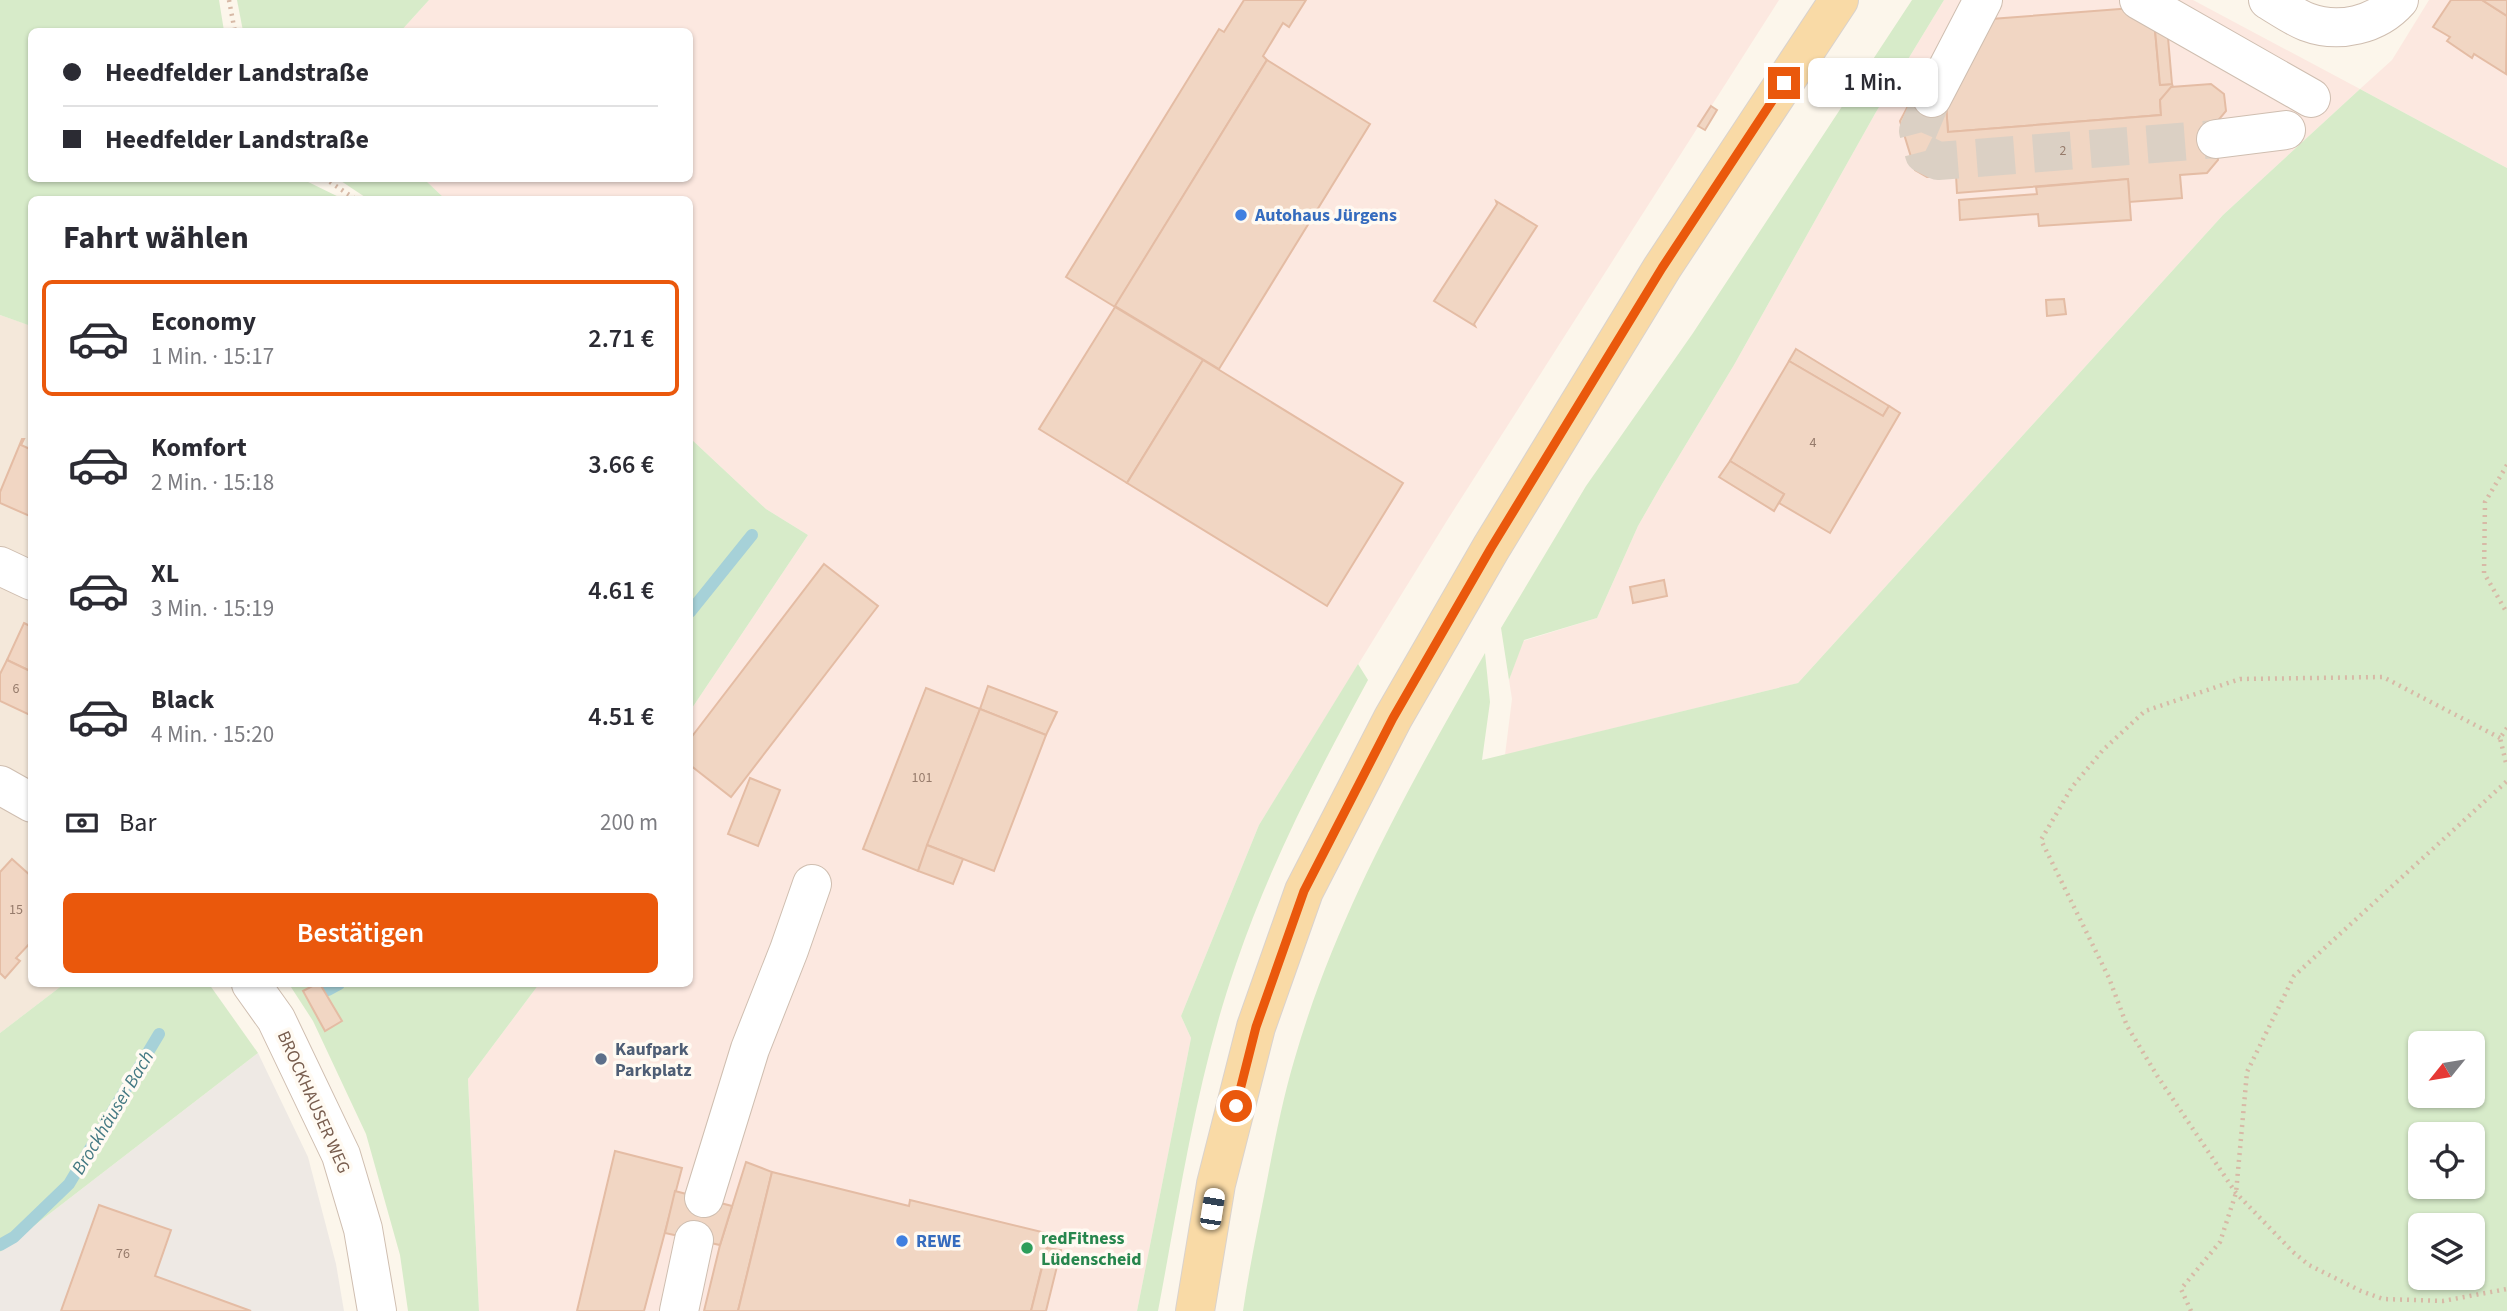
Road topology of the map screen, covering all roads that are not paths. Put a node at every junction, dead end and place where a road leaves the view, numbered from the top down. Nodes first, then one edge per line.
1 (1839, 0) edge
2 (1983, 0) edge
3 (2139, 0) edge
4 (2268, 0) edge
5 (2399, 0) edge
6 (1932, 97) tunnel mouth
7 (2311, 98) dead end
8 (2286, 130) dead end
9 (2216, 139) tunnel mouth
10 (0, 566) edge
11 (28, 579) edge
12 (0, 785) edge
13 (28, 801) edge
14 (812, 884) dead end
15 (253, 987) edge
16 (704, 1198) dead end
17 (694, 1240) dead end
18 (377, 1311) edge
19 (679, 1311) edge
20 (1195, 1311) edge

1 - 20 main road
2 - 6 street
3 - 7 street
4 - 5 street
8 - 9 street
10 - 11 street
12 - 13 street
14 - 16 street
15 - 18 street, BROCKHAUSER WEG
17 - 19 street

